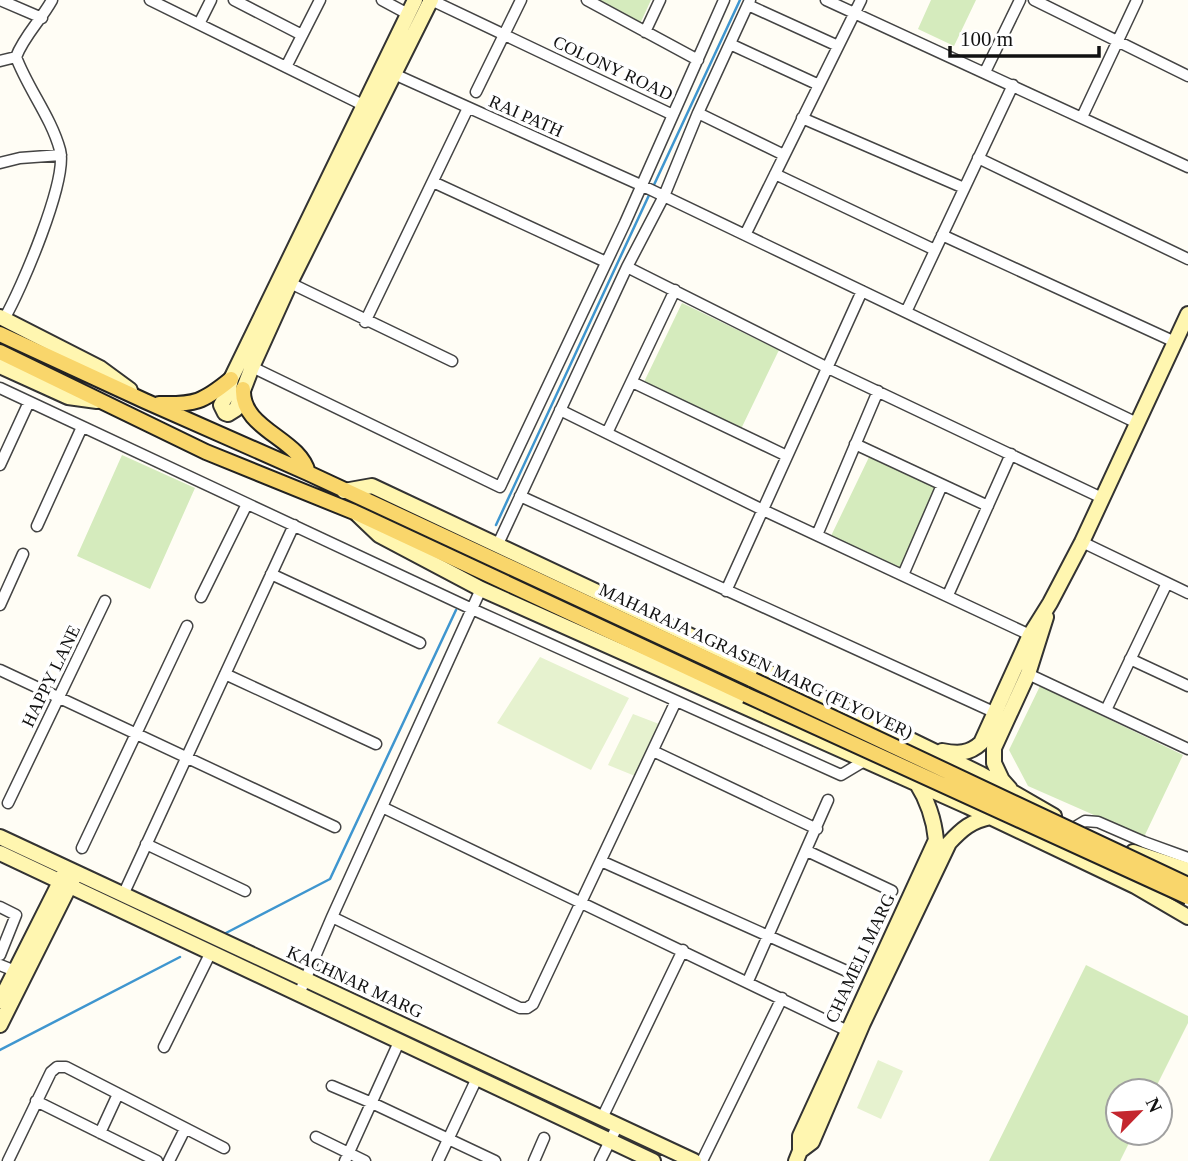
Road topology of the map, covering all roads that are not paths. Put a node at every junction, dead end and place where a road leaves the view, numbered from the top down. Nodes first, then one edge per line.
1 (1, 0) edge
2 (52, 0) edge
3 (150, 0) edge
4 (212, 0) edge
5 (234, 0) edge
6 (320, 0) edge
7 (382, 0) edge
8 (415, 0) edge
9 (431, 0) edge
10 (521, 0) edge
11 (587, 0) edge
12 (660, 0) edge
13 (724, 0) edge
14 (826, 0) edge
15 (861, 0) edge
16 (1020, 0) edge
17 (1034, 0) edge
18 (1137, 0) edge
19 (749, 2) edge
20 (172, 5) edge
21 (854, 13) junction
22 (408, 14) junction
23 (42, 18) junction
24 (199, 24) junction
25 (645, 32) junction
26 (504, 34) junction
27 (302, 35) junction
28 (1117, 40) junction
29 (730, 44) junction
30 (838, 46) junction
31 (16, 57) junction
32 (698, 60) junction
33 (0, 61) edge
34 (286, 67) junction
35 (985, 72) junction
36 (394, 74) junction
37 (1188, 76) edge
38 (819, 85) junction
39 (1013, 85) junction
40 (476, 92) dead end
41 (363, 105) junction
42 (468, 108) junction
43 (698, 113) junction
44 (673, 115) junction
45 (1082, 117) junction
46 (802, 118) junction
47 (61, 155) junction
48 (784, 155) junction
49 (978, 158) junction
50 (0, 163) edge
51 (1188, 167) edge
52 (775, 174) junction
53 (433, 182) junction
54 (646, 188) junction
55 (964, 188) junction
56 (664, 196) junction
57 (745, 235) junction
58 (942, 235) junction
59 (935, 250) junction
60 (1188, 259) edge
61 (606, 262) junction
62 (627, 267) junction
63 (289, 283) junction
64 (675, 290) junction
65 (862, 291) junction
66 (906, 312) junction
67 (1188, 314) edge
68 (2, 318) edge
69 (365, 322) junction
70 (0, 334) edge
71 (1175, 342) junction
72 (0, 352) edge
73 (452, 362) dead end
74 (0, 366) edge
75 (252, 367) junction
76 (828, 368) junction
77 (632, 382) junction
78 (237, 384) junction
79 (0, 388) edge
80 (877, 391) junction
81 (102, 401) junction
82 (29, 402) junction
83 (148, 402) junction
84 (560, 410) junction
85 (1137, 423) junction
86 (82, 427) junction
87 (607, 433) junction
88 (855, 444) junction
89 (3, 451) edge
90 (1011, 454) junction
91 (787, 456) junction
92 (0, 465) edge
93 (308, 473) junction
94 (942, 485) junction
95 (344, 491) junction
96 (520, 496) junction
97 (1102, 498) junction
98 (247, 504) junction
99 (988, 506) junction
100 (763, 510) junction
101 (354, 512) junction
102 (293, 525) junction
103 (37, 526) dead end
104 (817, 534) junction
105 (1082, 542) junction
106 (498, 544) junction
107 (23, 554) dead end
108 (271, 574) junction
109 (903, 575) junction
110 (1167, 583) junction
111 (481, 589) junction
112 (726, 591) junction
113 (1188, 593) edge
114 (948, 595) junction
115 (201, 597) dead end
116 (105, 601) dead end
117 (1050, 603) junction
118 (0, 605) edge
119 (472, 608) junction
120 (187, 626) dead end
121 (1030, 635) junction
122 (420, 643) dead end
123 (1130, 659) junction
124 (0, 670) edge
125 (225, 674) junction
126 (1027, 674) junction
127 (1188, 686) edge
128 (59, 697) junction
129 (676, 701) junction
130 (1106, 710) junction
131 (1001, 716) junction
132 (882, 726) junction
133 (136, 734) junction
134 (376, 744) dead end
135 (927, 749) junction
136 (1188, 749) edge
137 (653, 751) junction
138 (187, 757) junction
139 (866, 760) junction
140 (916, 782) junction
141 (1013, 792) junction
142 (828, 800) dead end
143 (8, 803) dead end
144 (382, 807) junction
145 (991, 817) junction
146 (335, 827) dead end
147 (1074, 827) junction
148 (817, 829) junction
149 (0, 837) edge
150 (146, 844) junction
151 (82, 848) dead end
152 (807, 851) junction
153 (0, 853) edge
154 (1188, 858) edge
155 (601, 861) junction
156 (1165, 863) junction
157 (1188, 870) edge
158 (68, 877) junction
159 (1188, 883) edge
160 (1135, 886) junction
161 (245, 891) dead end
162 (892, 891) dead end
163 (123, 895) junction
164 (1188, 897) edge
165 (582, 903) junction
166 (0, 907) edge
167 (1188, 908) edge
168 (332, 918) junction
169 (1188, 918) edge
170 (769, 936) junction
171 (682, 950) junction
172 (211, 952) junction
173 (0, 956) edge
174 (0, 965) edge
175 (15, 971) junction
176 (851, 973) dead end
177 (306, 980) junction
178 (748, 981) junction
179 (299, 994) junction
180 (782, 998) junction
181 (0, 1001) edge
182 (0, 1025) edge
183 (853, 1034) junction
184 (399, 1042) junction
185 (164, 1047) dead end
186 (477, 1078) junction
187 (332, 1086) dead end
188 (118, 1094) junction
189 (36, 1101) junction
190 (372, 1103) junction
191 (602, 1118) junction
192 (618, 1125) junction
193 (185, 1129) junction
194 (100, 1133) junction
195 (316, 1137) dead end
196 (449, 1138) junction
197 (544, 1138) dead end
198 (610, 1140) junction
199 (225, 1148) dead end
200 (798, 1156) edge
201 (347, 1157) edge
202 (8, 1161) edge
203 (157, 1161) edge
204 (169, 1161) edge
205 (365, 1161) edge
206 (438, 1161) edge
207 (495, 1161) edge
208 (534, 1161) edge
209 (600, 1161) edge
210 (653, 1161) edge
211 (694, 1161) edge
212 (702, 1161) edge

1 - 23 street
2 - 23 street
3 - 20 street
4 - 24 street
5 - 27 street
6 - 27 street
7 - 22 street
8 - 22 street
9 - 26 street, COLONY ROAD
9 - 36 street
10 - 26 street
11 - 25 street
12 - 25 street
13 - 32 street, COLONY ROAD
14 - 21 street
15 - 21 street
16 - 35 street
17 - 28 street
18 - 28 street
19 - 29 street
19 - 30 street
20 - 24 street
21 - 30 street
21 - 35 street
22 - 41 street
23 - 31 street
24 - 34 street
25 - 32 street
26 - 40 street
26 - 44 street, COLONY ROAD
27 - 34 street
28 - 37 street
28 - 45 street
29 - 38 street
29 - 43 street
30 - 38 street
31 - 33 street
31 - 47 street
32 - 44 street, COLONY ROAD
34 - 41 street
35 - 39 street
36 - 42 street, RAI PATH
36 - 63 street
38 - 46 street
39 - 45 street
39 - 49 street
41 - 78 street
42 - 53 street
42 - 54 street, RAI PATH
43 - 48 street
43 - 56 street
44 - 54 street
45 - 51 street
46 - 48 street
46 - 55 street
47 - 50 street
47 - 68 street
48 - 52 street
49 - 55 street
49 - 60 street
52 - 57 street
52 - 59 street
53 - 61 street
53 - 69 street
54 - 56 street, RAI PATH
54 - 61 street
55 - 58 street
56 - 57 street, RAI PATH
56 - 62 street
57 - 65 street, RAI PATH
58 - 59 street
58 - 71 street
59 - 66 street
61 - 75 street
62 - 64 street
62 - 84 street
63 - 69 street
63 - 75 street
64 - 76 street
64 - 77 street
65 - 66 street, RAI PATH
65 - 76 street
66 - 85 street, RAI PATH
67 - 71 street
68 - 83 street
69 - 73 street
70 - 83 main road, MAHARAJA AGRASEN MARG (FLYOVER)
71 - 85 street
72 - 81 main road, MAHARAJA AGRASEN MARG (FLYOVER)
74 - 81 street
75 - 78 street
76 - 80 street
76 - 91 street
77 - 87 street
77 - 91 street
78 - 83 main road
78 - 93 main road
79 - 82 street
80 - 88 street
80 - 90 street
81 - 101 main road, MAHARAJA AGRASEN MARG (FLYOVER)
82 - 86 street
82 - 89 street
83 - 93 main road, MAHARAJA AGRASEN MARG (FLYOVER)
84 - 87 street
84 - 96 street
85 - 97 street
86 - 98 street
86 - 103 street
87 - 100 street
88 - 94 street
88 - 104 street
89 - 92 street
90 - 97 street
90 - 99 street
91 - 100 street
93 - 95 main road, MAHARAJA AGRASEN MARG (FLYOVER)
94 - 99 street
94 - 109 street
95 - 106 street
95 - 159 main road, MAHARAJA AGRASEN MARG (FLYOVER), bridge
96 - 106 street
96 - 112 street
97 - 105 street
98 - 102 street
98 - 115 street
99 - 114 street
100 - 104 street
100 - 112 street
101 - 111 street
101 - 164 main road, MAHARAJA AGRASEN MARG (FLYOVER), bridge
102 - 108 street
102 - 119 street
104 - 109 street
105 - 110 street
105 - 117 street
106 - 132 street
107 - 118 street
108 - 122 street
108 - 125 street
109 - 114 street
110 - 113 street
110 - 123 street
111 - 119 street
111 - 139 street
112 - 131 street
114 - 121 street
116 - 128 street, HAPPY LANE
117 - 121 street
117 - 126 street
119 - 129 street
119 - 144 street
120 - 133 street
121 - 131 street
123 - 127 street
123 - 130 street
124 - 128 street
125 - 134 street
125 - 138 street
126 - 130 street
126 - 131 street
128 - 133 street
128 - 143 street, HAPPY LANE
129 - 137 street
129 - 139 street
130 - 136 street
131 - 135 street
131 - 141 street
132 - 135 street
132 - 139 street
133 - 138 street
133 - 151 street
135 - 141 street
137 - 148 street
137 - 155 street
138 - 146 street
138 - 150 street
139 - 140 street
140 - 145 street
140 - 183 street, CHAMELI MARG
141 - 147 street
142 - 148 street
144 - 165 street
144 - 168 street
145 - 160 street
145 - 183 street, CHAMELI MARG
147 - 154 street
147 - 156 street
148 - 152 street
149 - 158 street, KACHNAR MARG
150 - 161 street
150 - 163 street
152 - 162 street
152 - 170 street
153 - 158 street, KACHNAR MARG
155 - 165 street
155 - 170 street
156 - 157 street
156 - 159 street
158 - 163 street, KACHNAR MARG
158 - 172 street, KACHNAR MARG
158 - 175 street
158 - 182 street
160 - 167 street
160 - 169 street
163 - 177 street, KACHNAR MARG
165 - 168 street
165 - 171 street
166 - 173 street
168 - 177 street
170 - 176 street
170 - 178 street
171 - 178 street
171 - 191 street
172 - 179 street, KACHNAR MARG
172 - 185 street
174 - 175 street
175 - 181 street
177 - 179 street
177 - 191 street, KACHNAR MARG
178 - 180 street
179 - 184 street, KACHNAR MARG
180 - 183 street
180 - 212 street
183 - 200 street, CHAMELI MARG
184 - 186 street, KACHNAR MARG
184 - 190 street
186 - 196 street
186 - 198 street, KACHNAR MARG
187 - 190 street
188 - 189 street
188 - 193 street
188 - 194 street
189 - 194 street
189 - 202 street
190 - 196 street
190 - 201 street
191 - 192 street, KACHNAR MARG
192 - 198 street
192 - 211 street, KACHNAR MARG
193 - 199 street
193 - 204 street
194 - 203 street
195 - 201 street
196 - 206 street
196 - 207 street
197 - 208 street
198 - 209 street
198 - 210 street, KACHNAR MARG
201 - 205 street

